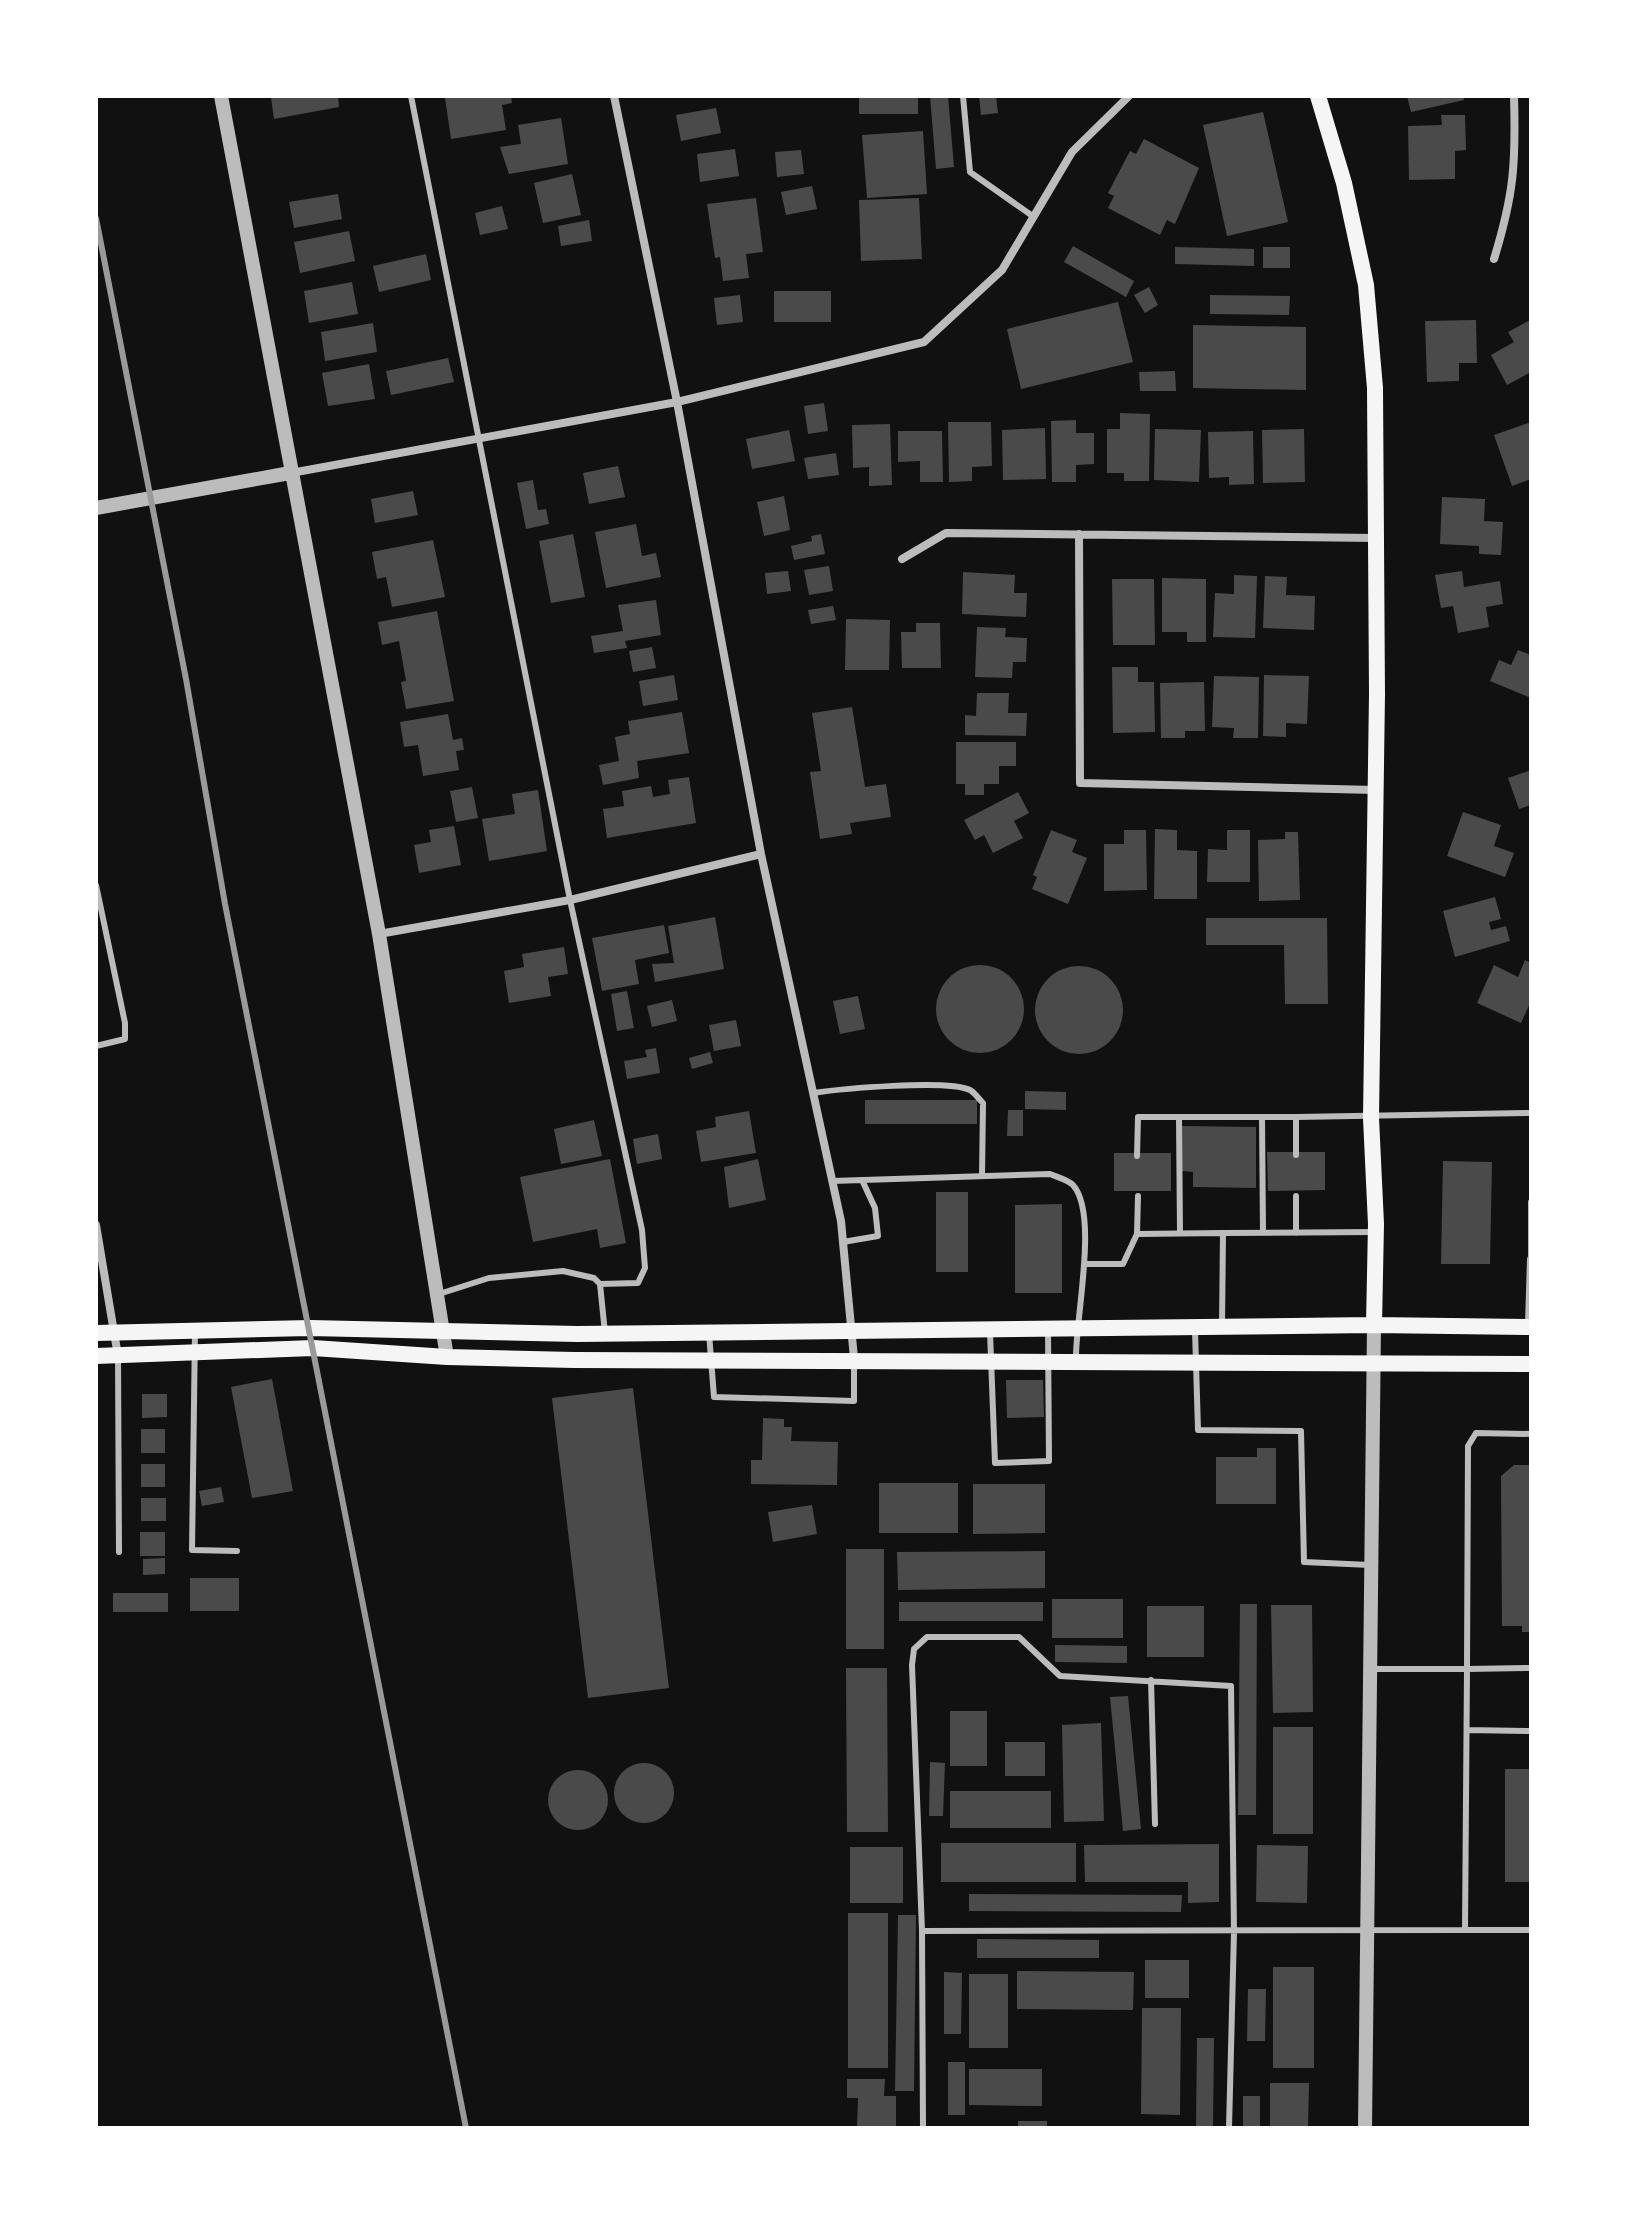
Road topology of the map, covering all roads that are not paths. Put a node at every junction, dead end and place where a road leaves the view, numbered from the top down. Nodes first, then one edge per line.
1 (221, 96) edge
2 (411, 96) edge
3 (614, 96) edge
4 (963, 96) edge
5 (1129, 96) edge
6 (1318, 96) edge
7 (1514, 96) edge
8 (1034, 217) junction
9 (1494, 259) dead end
10 (677, 402) junction
11 (480, 438) junction
12 (290, 473) junction
13 (96, 508) edge
14 (1079, 534) junction
15 (1377, 538) junction
16 (902, 559) dead end
17 (1376, 790) junction
18 (761, 854) junction
19 (96, 885) edge
20 (570, 900) junction
21 (379, 934) junction
22 (96, 1046) edge
23 (813, 1093) junction
24 (1531, 1113) edge
25 (1179, 1117) junction
26 (1262, 1117) junction
27 (1296, 1117) junction
28 (1371, 1118) junction
29 (1296, 1155) dead end
30 (1137, 1156) dead end
31 (982, 1176) junction
32 (862, 1180) junction
33 (832, 1181) junction
34 (1138, 1196) dead end
35 (1296, 1196) dead end
36 (1531, 1202) edge
37 (96, 1225) edge
38 (1376, 1232) junction
39 (1180, 1233) junction
40 (1223, 1233) junction
41 (1263, 1233) junction
42 (1296, 1233) junction
43 (1137, 1234) junction
44 (843, 1242) junction
45 (1531, 1259) edge
46 (1084, 1264) junction
47 (600, 1284) junction
48 (439, 1294) junction
49 (1374, 1325) junction
50 (1222, 1326) junction
51 (1195, 1327) junction
52 (1530, 1327) edge
53 (990, 1328) junction
54 (1048, 1328) junction
55 (1076, 1328) junction
56 (853, 1330) junction
57 (195, 1331) junction
58 (117, 1332) junction
59 (709, 1332) junction
60 (96, 1333) edge
61 (446, 1334) junction
62 (605, 1334) junction
63 (195, 1353) junction
64 (96, 1356) edge
65 (118, 1356) junction
66 (447, 1357) junction
67 (854, 1358) junction
68 (711, 1359) junction
69 (991, 1359) junction
70 (1048, 1359) junction
71 (1076, 1359) junction
72 (1195, 1360) junction
73 (1373, 1361) junction
74 (1531, 1364) edge
75 (1531, 1434) edge
76 (237, 1551) dead end
77 (119, 1552) dead end
78 (1371, 1565) junction
79 (1531, 1668) edge
80 (1369, 1669) junction
81 (1467, 1669) junction
82 (1151, 1680) junction
83 (1467, 1730) junction
84 (1531, 1731) edge
85 (1155, 1824) dead end
86 (1366, 1928) junction
87 (1465, 1930) junction
88 (1531, 1930) edge
89 (922, 1931) junction
90 (1234, 1932) junction
91 (923, 2128) edge
92 (1229, 2128) edge
93 (1365, 2128) edge

1 - 12 street
2 - 11 lane
3 - 10 street
4 - 8 lane
5 - 8 street
6 - 15 main road
7 - 9 street
8 - 10 street
10 - 11 street
10 - 18 street
11 - 12 street
11 - 20 lane
12 - 13 street
12 - 21 street
14 - 15 street
14 - 16 street
14 - 17 street
15 - 17 main road
17 - 28 main road
18 - 20 street
18 - 23 street
19 - 22 lane
20 - 21 street
20 - 47 lane
21 - 48 street
23 - 31 lane
23 - 33 street
24 - 28 lane
25 - 26 lane
25 - 30 lane
25 - 39 lane
26 - 27 lane
26 - 41 lane
27 - 28 lane
27 - 29 lane
28 - 38 main road
31 - 32 lane
31 - 46 lane
32 - 33 lane
32 - 44 lane
33 - 44 street
34 - 43 lane
35 - 42 lane
36 - 45 lane
37 - 58 street
38 - 42 lane
38 - 49 main road
39 - 40 lane
39 - 43 lane
40 - 41 lane
40 - 50 lane
41 - 42 lane
43 - 46 lane
44 - 56 street
45 - 52 lane
46 - 55 lane
47 - 48 lane
47 - 62 lane
48 - 61 street
49 - 50 main road
49 - 52 main road
49 - 73 street
50 - 51 main road
51 - 55 main road
51 - 72 lane
53 - 54 main road
53 - 56 main road
53 - 69 lane
54 - 55 main road
54 - 70 lane
55 - 71 lane
56 - 59 main road
56 - 67 street
57 - 58 main road
57 - 61 main road
57 - 63 lane
58 - 60 main road
58 - 65 street
59 - 62 main road
59 - 68 lane
61 - 62 main road
61 - 66 street
63 - 65 main road
63 - 66 main road
63 - 76 lane
64 - 65 main road
65 - 77 lane
66 - 68 main road
67 - 68 main road
67 - 68 lane
67 - 69 main road
69 - 70 main road
69 - 70 lane
70 - 71 main road
71 - 72 main road
72 - 73 main road
72 - 78 lane
73 - 74 main road
73 - 78 street
75 - 81 lane
78 - 80 street
79 - 81 lane
80 - 81 lane
80 - 86 street
81 - 83 lane
82 - 85 lane
82 - 89 lane
82 - 90 lane
83 - 84 lane
83 - 87 lane
86 - 87 lane
86 - 90 lane
86 - 93 street
87 - 88 lane
89 - 90 lane
89 - 91 lane
90 - 92 lane

